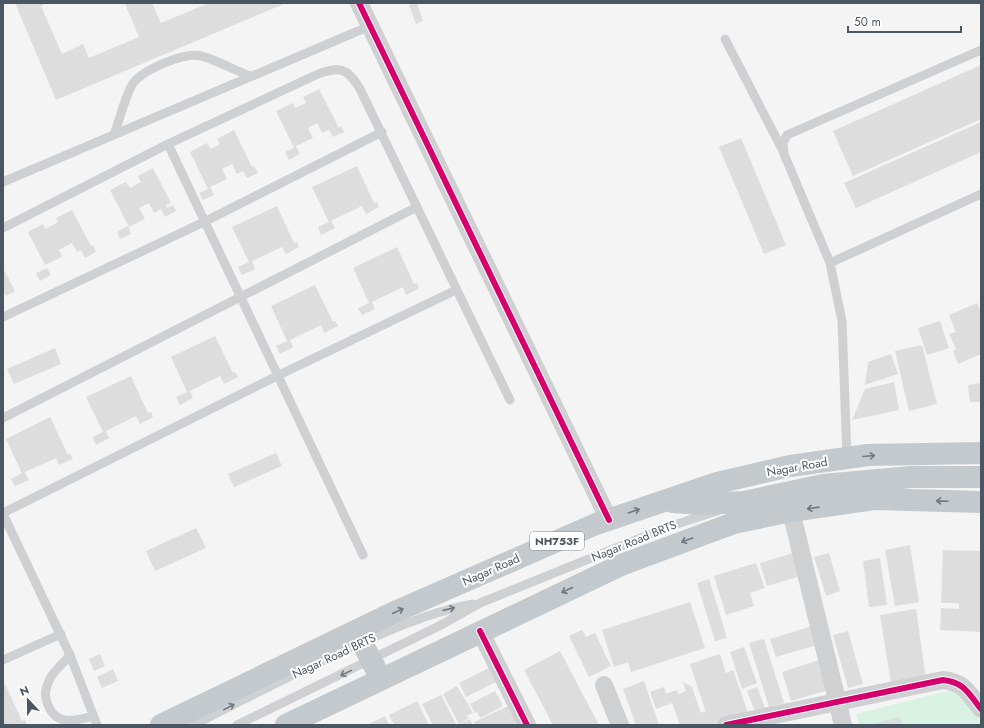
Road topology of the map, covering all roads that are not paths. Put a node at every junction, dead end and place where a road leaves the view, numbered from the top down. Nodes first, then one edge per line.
1 (359, 3) edge
2 (370, 26) junction
3 (725, 39) dead end
4 (981, 50) edge
5 (250, 76) junction
6 (382, 132) junction
7 (114, 134) junction
8 (168, 144) junction
9 (784, 154) junction
10 (3, 182) edge
11 (981, 194) edge
12 (417, 207) junction
13 (204, 222) junction
14 (3, 228) edge
15 (830, 263) junction
16 (456, 290) junction
17 (240, 298) junction
18 (3, 317) edge
19 (277, 376) junction
20 (510, 400) dead end
21 (3, 418) edge
22 (981, 453) edge
23 (847, 459) junction
24 (981, 477) edge
25 (665, 501) junction
26 (744, 502) junction
27 (981, 502) edge
28 (791, 511) junction
29 (3, 513) edge
30 (609, 520) junction
31 (363, 555) dead end
32 (480, 603) junction
33 (480, 631) junction
34 (60, 634) junction
35 (368, 653) junction
36 (70, 655) junction
37 (3, 660) edge
38 (604, 685) dead end
39 (837, 702) junction
40 (981, 709) edge
41 (73, 720) junction
42 (95, 721) edge
43 (63, 725) edge
44 (161, 725) edge
45 (194, 725) edge
46 (237, 725) edge
47 (286, 725) edge
48 (527, 725) edge
49 (620, 725) edge
50 (726, 725) edge
51 (843, 725) edge

1 - 2 street
2 - 5 lane
2 - 30 street
3 - 9 lane
4 - 9 lane
5 - 7 lane
5 - 7 lane
6 - 8 lane
6 - 12 lane
6 - 13 lane
7 - 10 lane
8 - 13 lane
8 - 14 lane
9 - 15 lane
11 - 15 lane
12 - 16 lane
12 - 17 lane
13 - 17 lane
13 - 18 lane
15 - 23 lane
16 - 19 lane
16 - 20 lane
17 - 19 lane
17 - 21 lane
19 - 29 lane
19 - 31 lane
23 -> 22 highway, Nagar Road / NH753F
23 - 25 highway, Nagar Road / NH753F
24 - 26 highway
25 - 26 highway
30 -> 25 highway, Nagar Road / NH753F
26 - 32 lane, Nagar Road BRTS
27 -> 28 highway, Nagar Road / NH753F
28 -> 33 highway, Nagar Road / NH753F
28 - 39 street
29 - 34 lane
35 -> 30 highway, Nagar Road / NH753F
32 - 35 lane, Nagar Road BRTS
35 -> 32 lane, Nagar Road BRTS
33 - 35 highway, Nagar Road / NH753F
33 - 48 street
34 - 36 lane
34 - 37 lane
35 - 44 highway, Nagar Road / NH753F
45 -> 35 lane, Nagar Road BRTS
35 -> 46 lane, Nagar Road BRTS
35 - 47 highway, Nagar Road / NH753F
36 - 41 lane
36 - 42 lane
38 - 49 street
39 - 40 street
39 - 50 street
39 - 51 street
41 - 42 lane
41 - 43 lane

